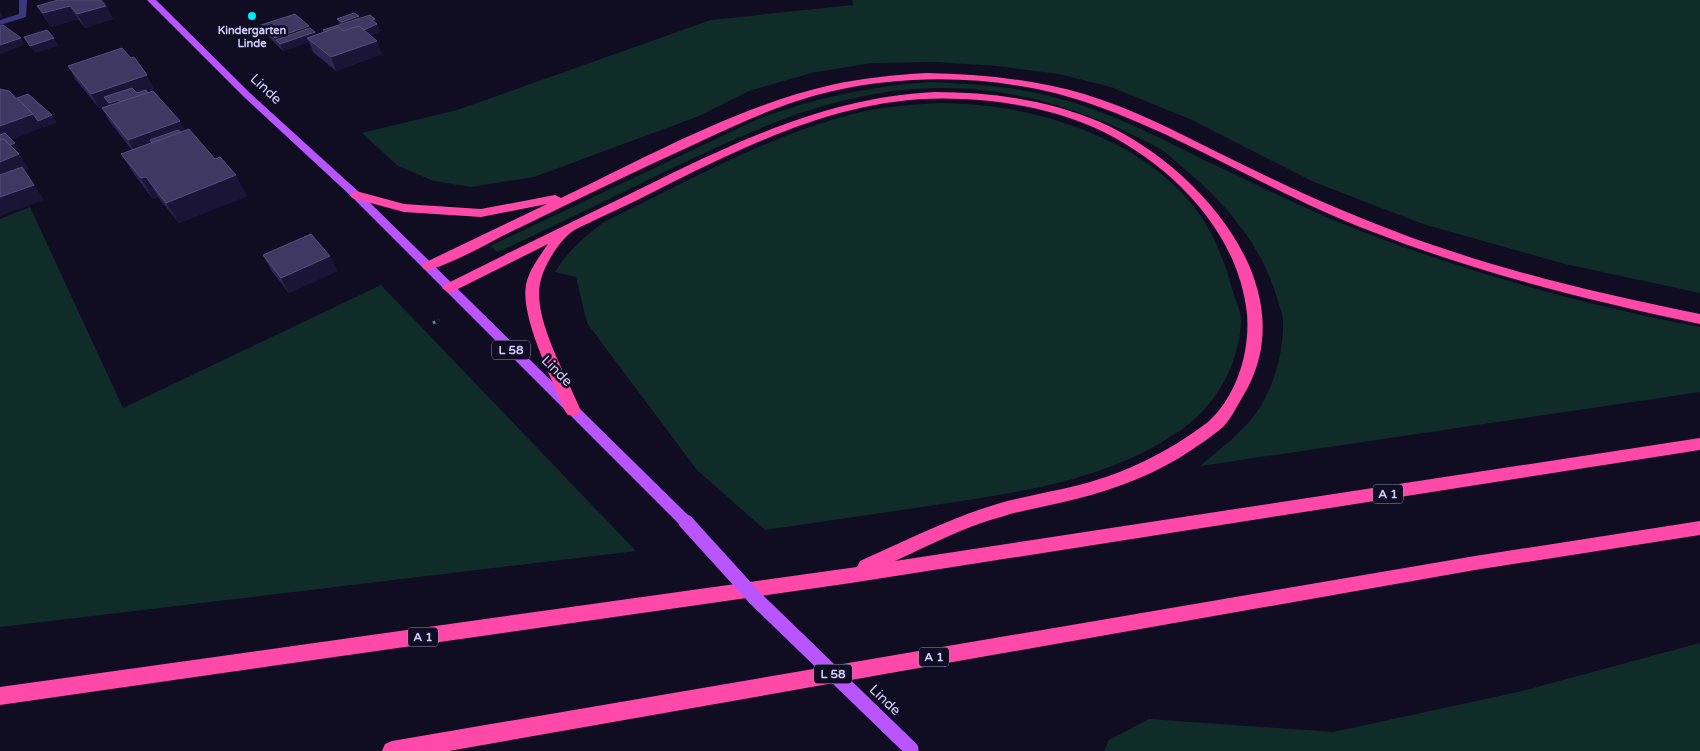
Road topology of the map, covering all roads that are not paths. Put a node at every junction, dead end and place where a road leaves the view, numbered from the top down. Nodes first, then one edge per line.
1 (23, 0) edge
2 (151, 0) edge
3 (0, 23) edge
4 (356, 195) junction
5 (574, 195) junction
6 (564, 231) junction
7 (429, 266) junction
8 (448, 288) junction
9 (1700, 319) edge
10 (573, 411) junction
11 (1700, 444) edge
12 (1700, 528) edge
13 (845, 575) junction
14 (0, 696) edge
15 (911, 750) edge
16 (392, 751) edge

1 - 3 lane
2 - 4 main road, Linde / L 58
4 - 5 highway
4 - 7 main road, Linde / L 58
5 - 7 highway
5 - 9 highway
6 - 8 highway
6 - 10 highway
6 - 13 highway
7 - 8 main road, Linde / L 58
8 - 10 main road, Linde / L 58
10 - 15 main road, Linde / L 58, bridge
11 - 13 highway, A 1
12 - 16 highway, A 1
13 - 14 highway, A 1

